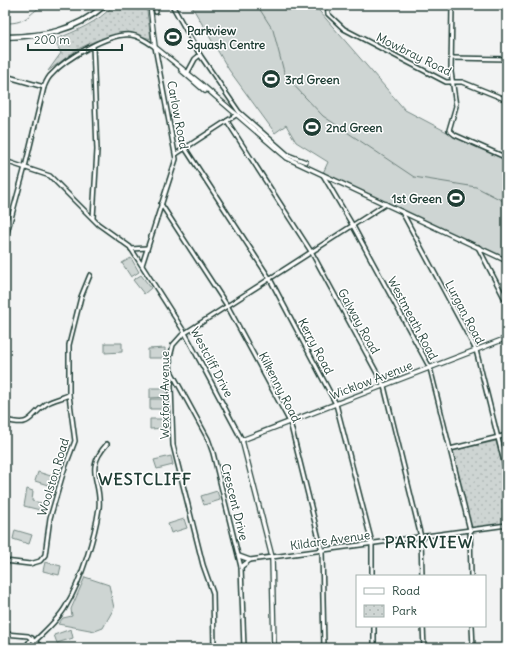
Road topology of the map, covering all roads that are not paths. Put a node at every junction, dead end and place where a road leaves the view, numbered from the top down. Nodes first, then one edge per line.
1 (105, 5) edge
2 (150, 5) edge
3 (155, 5) edge
4 (172, 5) edge
5 (327, 5) edge
6 (452, 5) edge
7 (156, 12) dead end
8 (5, 34) edge
9 (11, 36) junction
10 (5, 37) edge
11 (93, 46) junction
12 (155, 47) junction
13 (200, 55) junction
14 (451, 58) junction
15 (507, 59) edge
16 (187, 74) junction
17 (5, 76) edge
18 (452, 83) junction
19 (44, 87) junction
20 (507, 100) edge
21 (236, 115) junction
22 (227, 121) junction
23 (185, 148) junction
24 (176, 154) junction
25 (507, 158) edge
26 (5, 162) edge
27 (306, 162) dead end
28 (25, 167) junction
29 (323, 175) junction
30 (162, 204) junction
31 (386, 204) junction
32 (402, 211) junction
33 (92, 218) junction
34 (353, 226) junction
35 (5, 240) edge
36 (478, 247) junction
37 (147, 248) junction
38 (131, 249) junction
39 (312, 253) junction
40 (507, 261) edge
41 (142, 265) junction
42 (90, 275) dead end
43 (270, 279) junction
44 (507, 303) edge
45 (228, 307) junction
46 (185, 333) junction
47 (507, 338) edge
48 (476, 350) junction
49 (430, 368) junction
50 (171, 371) junction
51 (384, 386) junction
52 (181, 388) junction
53 (171, 392) junction
54 (69, 395) junction
55 (336, 404) junction
56 (5, 420) edge
57 (290, 422) junction
58 (507, 435) edge
59 (497, 437) junction
60 (242, 440) junction
61 (107, 444) dead end
62 (450, 449) junction
63 (507, 474) edge
64 (507, 525) edge
65 (470, 530) junction
66 (421, 538) junction
67 (372, 544) junction
68 (322, 551) junction
69 (239, 556) junction
70 (272, 557) junction
71 (250, 560) junction
72 (5, 561) edge
73 (241, 567) junction
74 (372, 575) edge
75 (422, 575) edge
76 (471, 575) edge
77 (374, 627) edge
78 (423, 627) edge
79 (472, 627) edge
80 (5, 634) edge
81 (32, 638) junction
82 (36, 640) junction
83 (25, 648) edge
84 (43, 648) edge
85 (214, 648) edge
86 (244, 648) edge
87 (274, 648) edge
88 (324, 648) edge
89 (374, 648) edge
90 (424, 648) edge
91 (473, 648) edge

1 - 9 main road
2 - 12 street, Carlow Road
3 - 7 street
4 - 13 street
5 - 18 street, Mowbray Road
6 - 14 street
8 - 9 main road
9 - 10 main road
11 - 12 street
11 - 19 street
11 - 33 street
12 - 16 street
12 - 24 street, Carlow Road
13 - 16 street
13 - 27 street
14 - 15 street
14 - 18 street
16 - 21 street
17 - 19 street
18 - 20 street, Mowbray Road
18 - 25 street
19 - 28 street
21 - 22 street
21 - 29 street
22 - 23 street
22 - 39 street, Galway Road
23 - 24 street
23 - 43 street, Kerry Road
24 - 30 street, Carlow Road
26 - 28 street, Westcliff Drive
28 - 33 street, Westcliff Drive
28 - 35 street
29 - 31 street
29 - 34 street, Westmeath Road
30 - 37 street, Carlow Road
30 - 45 street, Kilkenny Road
31 - 32 street
31 - 34 street, Wexford Avenue
32 - 36 street
32 - 48 street, Lurgan Road
33 - 38 street, Westcliff Drive
34 - 39 street, Wexford Avenue
34 - 49 street, Westmeath Road
36 - 40 street
36 - 44 street
37 - 38 street
37 - 41 street, Carlow Road
38 - 41 street, Westcliff Drive
39 - 43 street, Wexford Avenue
39 - 51 street, Galway Road
41 - 46 street, Westcliff Drive
42 - 54 street, Woolston Road
43 - 45 street, Wexford Avenue
43 - 55 street, Kerry Road
45 - 46 street, Wexford Avenue
45 - 57 street, Kilkenny Road
46 - 50 street, Wexford Avenue
46 - 60 street, Westcliff Drive
47 - 48 street, Wicklow Avenue
48 - 49 street, Wicklow Avenue
48 - 59 street, Lurgan Road
49 - 51 street, Wicklow Avenue
49 - 62 street, Westmeath Road
50 - 52 street, Crescent Drive
50 - 53 street, Wexford Avenue
51 - 55 street, Wicklow Avenue
51 - 66 street, Galway Road
52 - 53 street
52 - 69 street, Crescent Drive
53 - 85 street, Wexford Avenue
54 - 56 street
54 - 72 street, Woolston Road
55 - 57 street, Wicklow Avenue
55 - 67 street, Kerry Road
57 - 60 street, Wicklow Avenue
57 - 68 street, Kilkenny Road
58 - 59 street
59 - 62 street
59 - 63 street, Lurgan Road
60 - 70 street, Westcliff Drive
61 - 82 street
62 - 65 street, Westmeath Road
64 - 65 street, Kildare Avenue
65 - 66 street, Kildare Avenue
65 - 76 street, Westmeath Road
66 - 67 street, Kildare Avenue
66 - 75 street, Galway Road
67 - 68 street, Kildare Avenue
67 - 74 street, Kerry Road
68 - 70 street, Kildare Avenue
68 - 88 street, Kilkenny Road
69 - 71 street, Kildare Avenue
69 - 73 street, Crescent Drive
70 - 71 street, Kildare Avenue
70 - 87 street, Westcliff Drive
71 - 73 street
73 - 86 street, Crescent Drive
77 - 89 street
78 - 90 street
79 - 91 street
80 - 81 street
81 - 82 street
81 - 83 street
82 - 84 street

